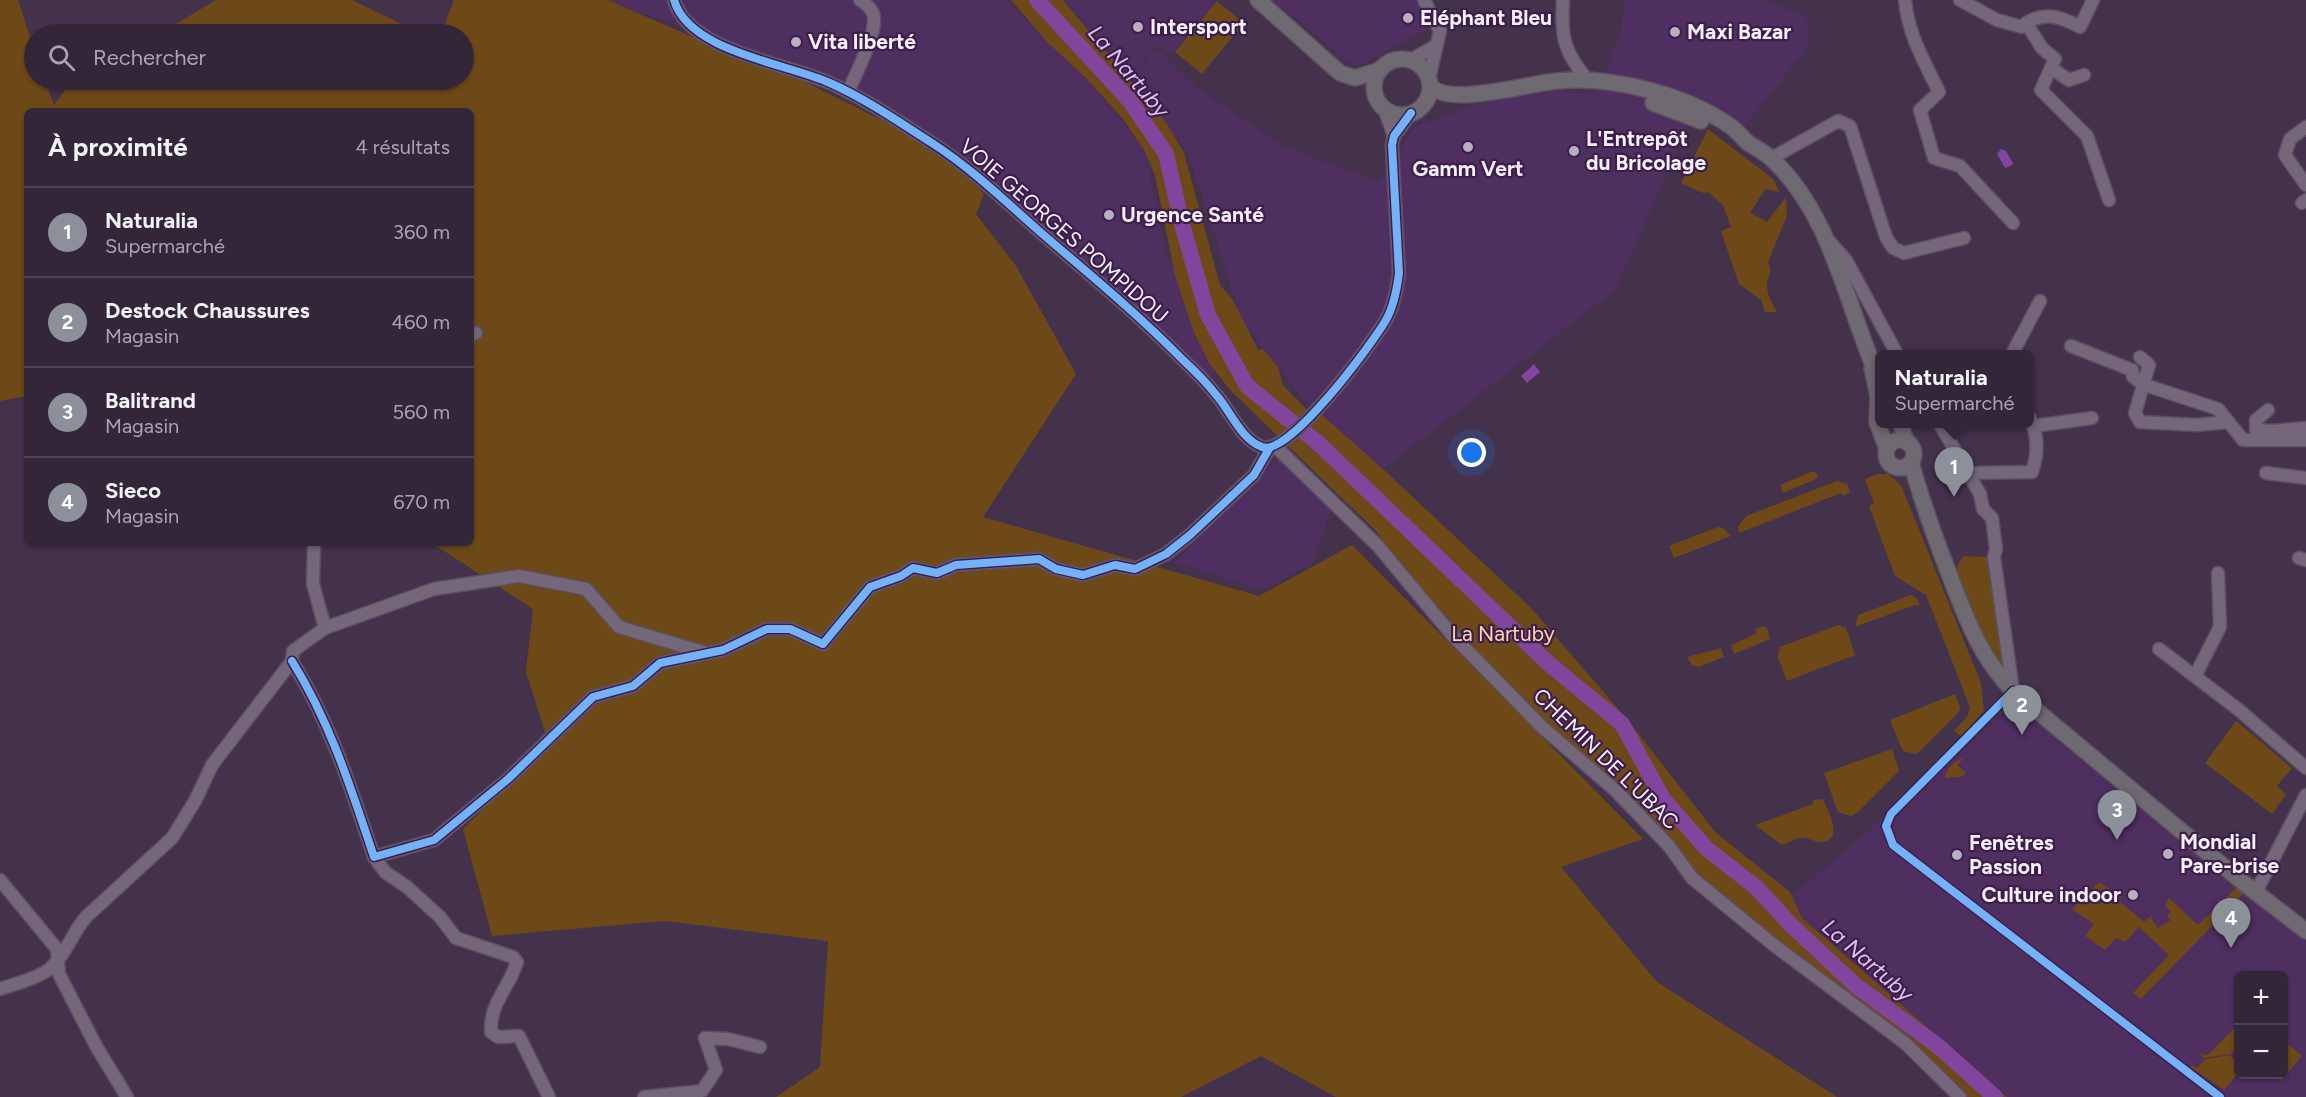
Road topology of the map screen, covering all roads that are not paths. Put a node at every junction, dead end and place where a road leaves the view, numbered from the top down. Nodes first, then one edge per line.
1 (674, 0) edge
2 (860, 0) edge
3 (1258, 0) edge
4 (1424, 0) edge
5 (1563, 0) edge
6 (1905, 0) edge
7 (1960, 0) edge
8 (2093, 0) edge
9 (2026, 23) junction
10 (1438, 45) junction
11 (1411, 60) junction
12 (2051, 68) junction
13 (1380, 70) junction
14 (2084, 75) dead end
15 (1587, 79) junction
16 (1429, 82) junction
17 (1545, 82) junction
18 (848, 92) junction
19 (1478, 93) junction
20 (1648, 97) junction
21 (1384, 108) junction
22 (1416, 110) junction
23 (2306, 127) edge
24 (1394, 136) junction
25 (1772, 158) junction
26 (2306, 185) edge
27 (2109, 200) dead end
28 (2013, 224) dead end
29 (1826, 238) junction
30 (1964, 238) dead end
31 (2040, 301) dead end
32 (2071, 346) dead end
33 (1895, 350) edge
34 (2014, 350) edge
35 (2140, 357) dead end
36 (1870, 360) junction
37 (1875, 371) edge
38 (2145, 385) junction
39 (1875, 391) edge
40 (2268, 410) dead end
41 (2092, 418) dead end
42 (2034, 422) edge
43 (2227, 422) junction
44 (1879, 428) edge
45 (1943, 428) edge
46 (2033, 428) edge
47 (2306, 428) edge
48 (1903, 429) edge
49 (2306, 440) edge
50 (1276, 446) junction
51 (1887, 449) junction
52 (1904, 465) junction
53 (1969, 473) junction
54 (2266, 473) dead end
55 (2306, 478) edge
56 (314, 546) edge
57 (2218, 573) dead end
58 (325, 628) junction
59 (2159, 649) dead end
60 (708, 653) junction
61 (292, 661) junction
62 (2195, 676) junction
63 (2013, 690) junction
64 (2306, 768) edge
65 (2306, 795) edge
66 (374, 857) junction
67 (0, 880) edge
68 (2256, 892) junction
69 (2306, 931) edge
70 (59, 958) junction
71 (0, 989) edge
72 (760, 1047) dead end
73 (127, 1097) edge
74 (549, 1097) edge
75 (644, 1097) edge
76 (1960, 1097) edge

1 - 18 street, VOIE GEORGES POMPIDOU
2 - 18 street
3 - 13 main road
4 - 10 street
5 - 15 street
6 - 28 street
7 - 9 street
8 - 9 street
9 - 12 street
10 - 11 street
10 - 16 street
11 - 13 main road
11 - 16 main road
12 - 14 street
12 - 27 street
13 - 21 main road
15 - 17 main road
15 - 20 main road
16 - 19 main road
16 - 22 main road
17 - 19 main road
17 - 20 main road
18 - 50 street, VOIE GEORGES POMPIDOU
19 - 22 main road
20 - 25 main road
21 - 22 main road
21 - 24 street
22 - 24 street
23 - 26 street
24 - 50 street
25 - 29 main road
25 - 30 street
29 - 33 street
29 - 36 main road
31 - 34 street
32 - 38 street
35 - 38 street
36 - 37 main road
36 - 39 main road
38 - 43 street
38 - 43 street
40 - 47 street
41 - 42 street
43 - 49 street
44 - 51 main road
45 - 53 street
46 - 53 street
48 - 51 main road
48 - 52 main road
50 - 60 street
50 - 76 street, CHEMIN DE L'UBAC
51 - 52 main road
52 - 63 main road
53 - 63 street
54 - 55 street
56 - 58 street
57 - 62 street
58 - 60 street
58 - 61 street
59 - 62 street
60 - 66 street
61 - 66 street
61 - 70 street
62 - 64 street
63 - 68 main road
65 - 68 street
66 - 74 street
67 - 70 street
68 - 69 main road
70 - 71 street
70 - 73 street
72 - 75 street

